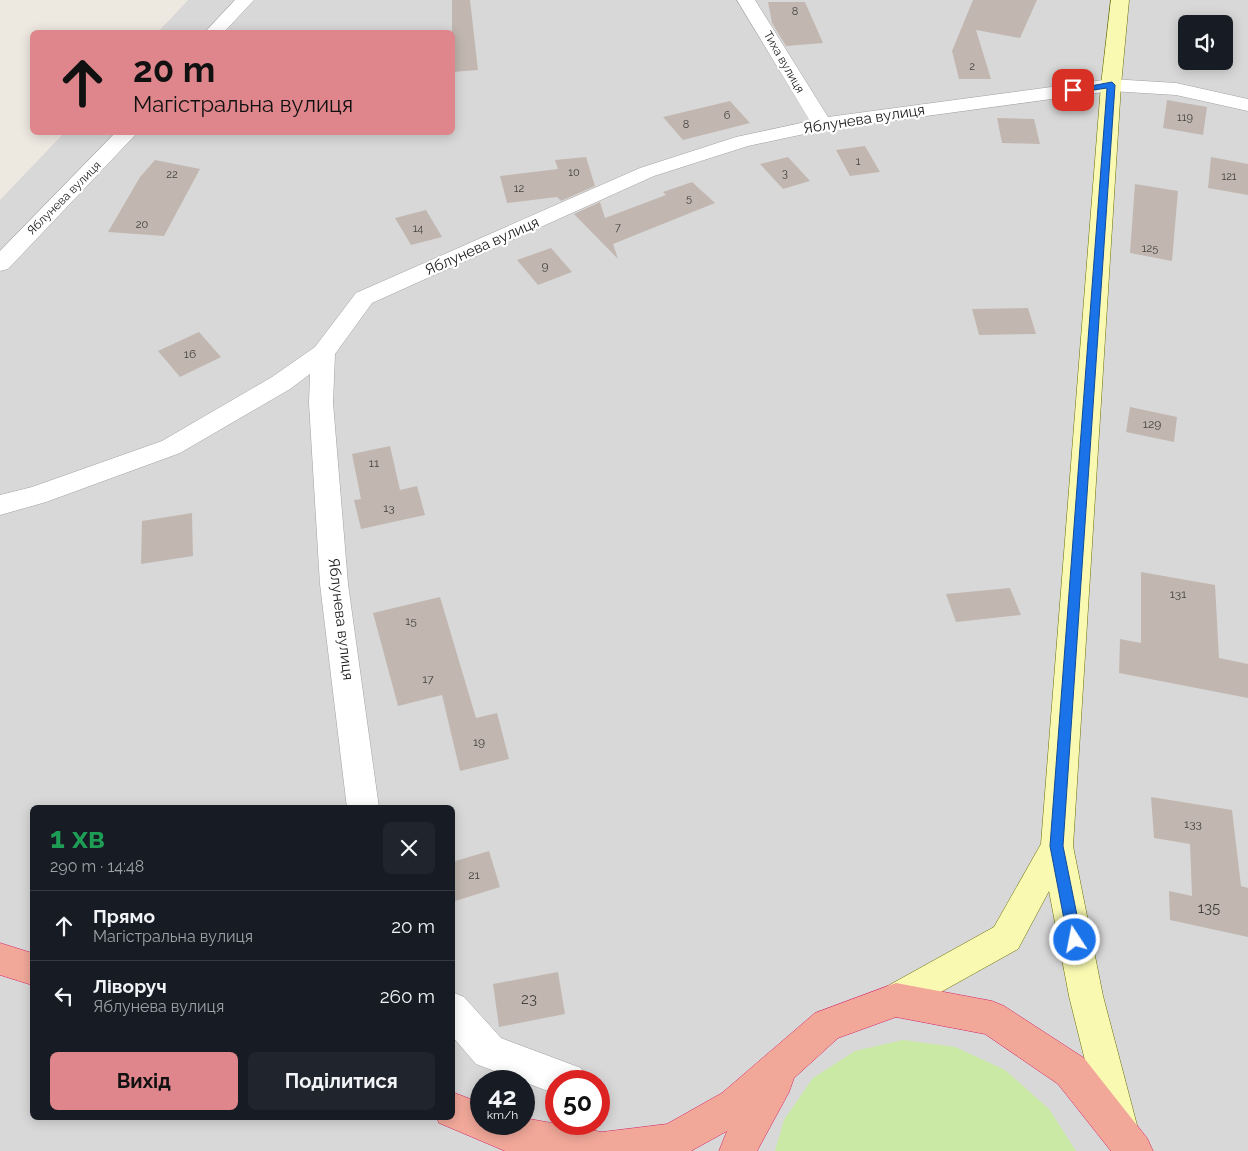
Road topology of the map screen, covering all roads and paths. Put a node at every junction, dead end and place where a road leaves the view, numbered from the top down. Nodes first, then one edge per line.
1 (245, 0) edge
2 (746, 0) edge
3 (1120, 0) edge
4 (216, 30) edge
5 (1112, 85) junction
6 (1248, 105) edge
7 (823, 124) junction
8 (125, 135) edge
9 (0, 264) edge
10 (323, 353) junction
11 (0, 505) edge
12 (363, 805) edge
13 (1057, 846) junction
14 (0, 959) edge
15 (30, 968) edge
16 (896, 1000) junction
17 (455, 1012) edge
18 (784, 1065) junction
19 (545, 1073) edge
20 (455, 1111) edge
21 (470, 1117) edge
22 (515, 1137) edge
23 (1128, 1147) edge
24 (738, 1151) edge

1 - 4 street
2 - 7 street, Тиха вулиця
3 - 5 main road
5 - 6 street, Яблунева вулиця
5 - 7 street, Яблунева вулиця
5 - 13 main road
7 - 10 street, Яблунева вулиця
8 - 9 street, Яблунева вулиця
10 - 11 street
10 - 12 street, Яблунева вулиця
13 - 16 main road
13 - 23 main road
14 - 15 highway
16 - 18 highway
16 - 23 highway
17 - 19 street
18 - 22 highway
18 - 24 highway
20 - 21 highway

